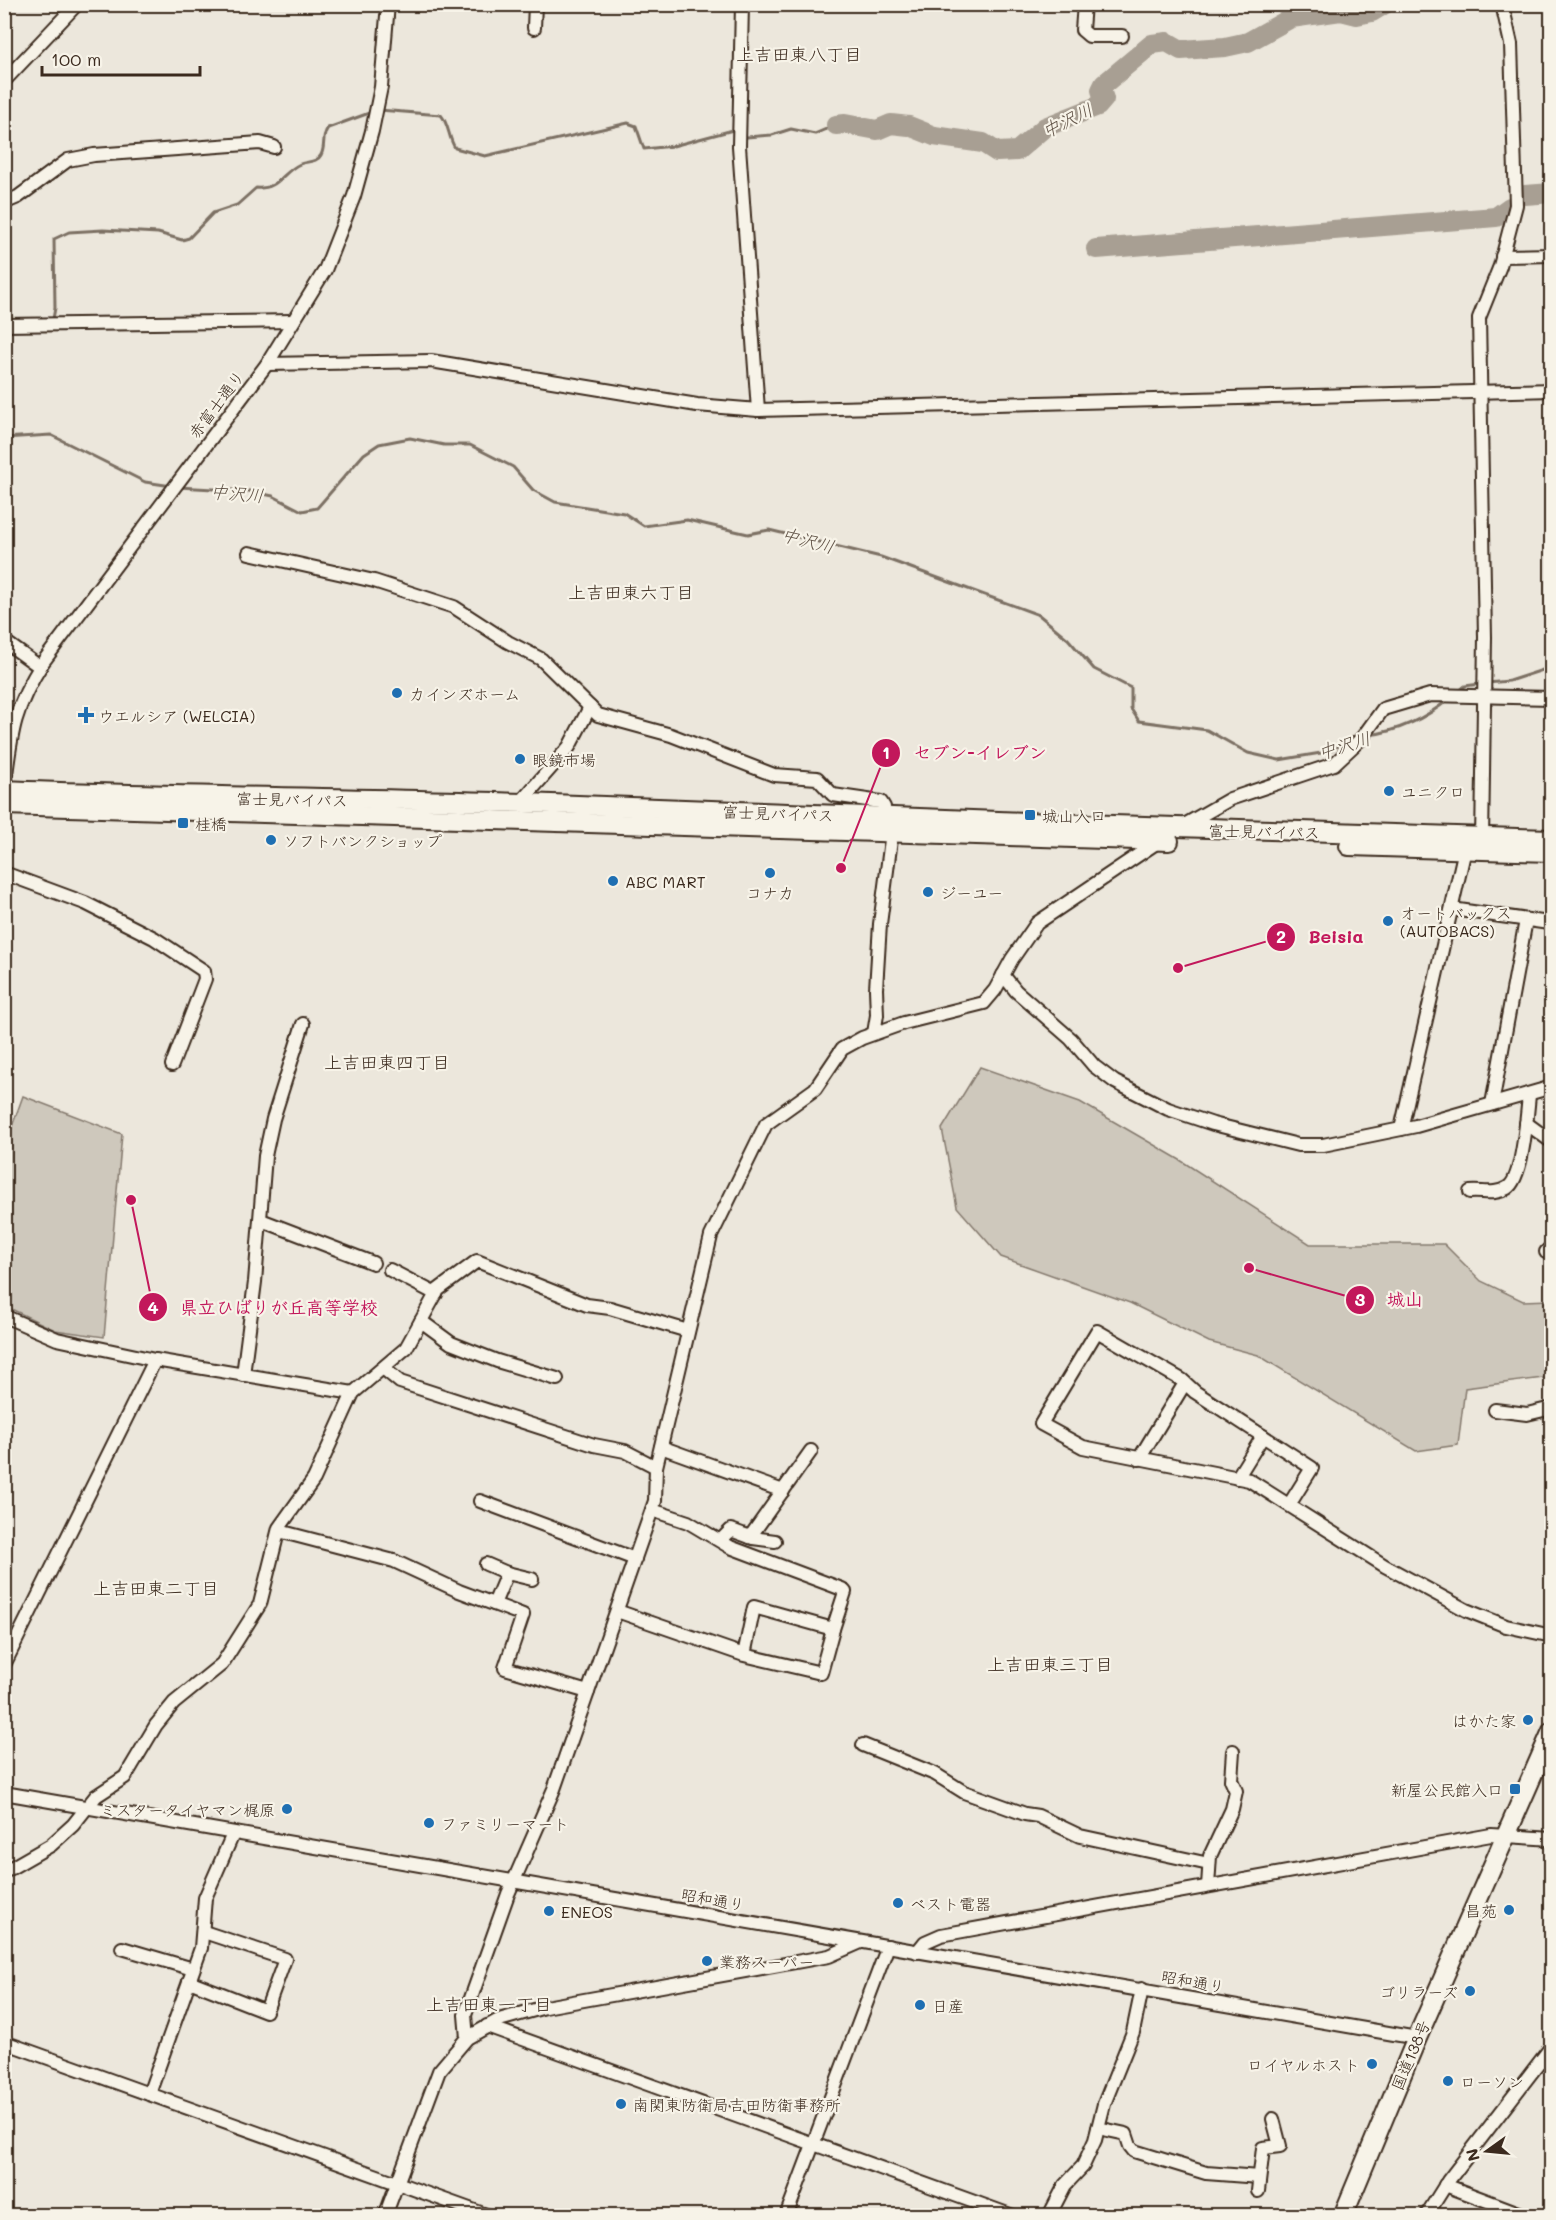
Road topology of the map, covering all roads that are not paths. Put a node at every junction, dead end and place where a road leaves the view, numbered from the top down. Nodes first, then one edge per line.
1 (77, 4) edge
2 (388, 4) edge
3 (536, 4) edge
4 (742, 4) edge
5 (1084, 4) edge
6 (1502, 4) edge
7 (534, 27) dead end
8 (1122, 36) dead end
9 (4, 81) edge
10 (274, 147) dead end
11 (4, 203) edge
12 (1551, 255) edge
13 (1502, 256) junction
14 (293, 321) junction
15 (4, 325) edge
16 (267, 364) junction
17 (1551, 390) edge
18 (1480, 392) junction
19 (758, 410) junction
20 (249, 553) dead end
21 (4, 641) edge
22 (40, 667) junction
23 (1485, 696) junction
24 (1551, 698) edge
25 (590, 708) junction
26 (5, 790) edge
27 (520, 803) junction
28 (4, 805) edge
29 (887, 825) junction
30 (1176, 829) junction
31 (1551, 839) edge
32 (1160, 841) junction
33 (1476, 845) junction
34 (1551, 852) edge
35 (4, 873) edge
36 (1452, 909) junction
37 (1526, 920) junction
38 (1549, 923) dead end
39 (1003, 975) junction
40 (303, 1024) dead end
41 (873, 1033) junction
42 (172, 1065) dead end
43 (1551, 1087) edge
44 (1529, 1095) junction
45 (1492, 1104) junction
46 (1526, 1123) junction
47 (1401, 1129) junction
48 (1551, 1142) edge
49 (1470, 1192) dead end
50 (261, 1221) junction
51 (373, 1263) dead end
52 (390, 1270) dead end
53 (436, 1294) junction
54 (4, 1316) edge
55 (421, 1321) junction
56 (688, 1331) junction
57 (155, 1360) junction
58 (383, 1368) junction
59 (243, 1375) junction
60 (557, 1379) dead end
61 (1185, 1383) junction
62 (353, 1393) junction
63 (1551, 1408) edge
64 (1495, 1410) dead end
65 (1263, 1436) junction
66 (661, 1447) junction
67 (811, 1451) dead end
68 (1139, 1459) junction
69 (656, 1467) junction
70 (1238, 1478) junction
71 (783, 1491) junction
72 (480, 1501) dead end
73 (1289, 1505) junction
74 (652, 1509) junction
75 (279, 1531) junction
76 (750, 1537) junction
77 (721, 1540) junction
78 (775, 1541) dead end
79 (635, 1560) junction
80 (486, 1564) dead end
81 (507, 1573) junction
82 (532, 1579) dead end
83 (494, 1604) junction
84 (616, 1611) junction
85 (832, 1629) junction
86 (1551, 1636) edge
87 (744, 1655) junction
88 (4, 1665) edge
89 (588, 1692) junction
90 (1551, 1731) edge
91 (863, 1746) dead end
92 (1233, 1751) dead end
93 (4, 1793) edge
94 (87, 1808) junction
95 (233, 1834) junction
96 (1507, 1836) junction
97 (1551, 1839) edge
98 (1209, 1864) junction
99 (4, 1872) edge
100 (514, 1881) junction
101 (1208, 1886) junction
102 (204, 1932) junction
103 (861, 1942) junction
104 (888, 1946) junction
105 (122, 1948) dead end
106 (917, 1952) junction
107 (191, 1975) junction
108 (1142, 1989) junction
109 (487, 2026) junction
110 (467, 2038) junction
111 (1417, 2038) junction
112 (4, 2042) edge
113 (1551, 2046) edge
114 (149, 2094) junction
115 (1274, 2119) dead end
116 (1098, 2128) junction
117 (813, 2142) junction
118 (1259, 2176) junction
119 (397, 2181) junction
120 (1445, 2186) junction
121 (1258, 2192) dead end
122 (384, 2216) edge
123 (489, 2216) edge
124 (786, 2216) edge
125 (1013, 2216) edge
126 (1049, 2216) edge
127 (1343, 2216) edge
128 (1426, 2216) edge
129 (1527, 2216) edge

1 - 9 street
2 - 14 street, 赤富士通り
3 - 7 street
4 - 19 street
5 - 8 street
6 - 13 street
10 - 11 street
12 - 13 street
13 - 18 street
14 - 15 street
14 - 16 street, 赤富士通り
16 - 19 street
16 - 22 street, 赤富士通り
17 - 18 street
18 - 19 street
18 - 23 street
20 - 25 street
21 - 22 street
22 - 26 street, 赤富士通り
23 - 24 street
23 - 30 street
23 - 33 street
25 - 27 street
25 - 29 street
26 - 27 highway, 富士見バイパス
27 - 29 highway, 富士見バイパス
28 - 29 highway, 富士見バイパス
29 - 30 highway, 富士見バイパス
29 - 32 highway, 富士見バイパス
29 - 41 street
30 - 32 street
30 - 33 highway, 富士見バイパス
31 - 33 highway, 富士見バイパス
32 - 33 highway, 富士見バイパス
32 - 39 street
33 - 34 highway, 富士見バイパス
33 - 36 street
35 - 42 street
36 - 37 street
36 - 47 street
37 - 38 street
37 - 45 street
39 - 41 street
39 - 47 street
40 - 50 street
41 - 56 street
43 - 44 street
44 - 45 street
44 - 46 street
45 - 47 street
46 - 48 street
46 - 49 street
50 - 51 street
50 - 59 street
52 - 53 street
53 - 55 street
53 - 56 street
54 - 57 street
55 - 58 street
55 - 60 street
56 - 66 street
57 - 59 street
57 - 88 street
58 - 62 street
58 - 69 street
59 - 62 street
61 - 65 street
61 - 68 street
61 - 68 street
62 - 75 street
63 - 64 street
65 - 70 street
65 - 73 street
66 - 69 street
66 - 71 street
67 - 71 street
68 - 70 street
69 - 74 street
70 - 73 street
71 - 76 street
72 - 79 street
73 - 86 street
74 - 77 street
74 - 79 street
75 - 83 street
75 - 94 street
76 - 77 street
76 - 78 street
77 - 85 street
79 - 84 street
80 - 81 street
81 - 82 street
81 - 83 street
83 - 89 street
84 - 87 street
84 - 89 street
85 - 87 street
85 - 87 street
89 - 100 street
90 - 96 highway, 国道138号
91 - 98 street
92 - 98 street
93 - 94 street, 昭和通り
94 - 95 street, 昭和通り
94 - 99 street
95 - 100 street, 昭和通り
95 - 102 street
96 - 97 street
96 - 101 street
96 - 111 highway, 国道138号
98 - 101 street
100 - 103 street, 昭和通り
100 - 110 street
101 - 106 street
102 - 107 street
102 - 107 street
103 - 104 street, 昭和通り
103 - 109 street
104 - 106 street, 昭和通り
104 - 117 street
105 - 107 street
106 - 108 street, 昭和通り
107 - 114 street
108 - 111 street, 昭和通り
108 - 116 street
109 - 110 street
109 - 117 street
110 - 119 street
111 - 127 highway, 国道138号
112 - 114 street
113 - 120 street
114 - 119 street
115 - 118 street
116 - 118 street
116 - 126 street
117 - 124 street
117 - 125 street
118 - 121 street
119 - 122 street
119 - 123 street
120 - 128 street
120 - 129 street

